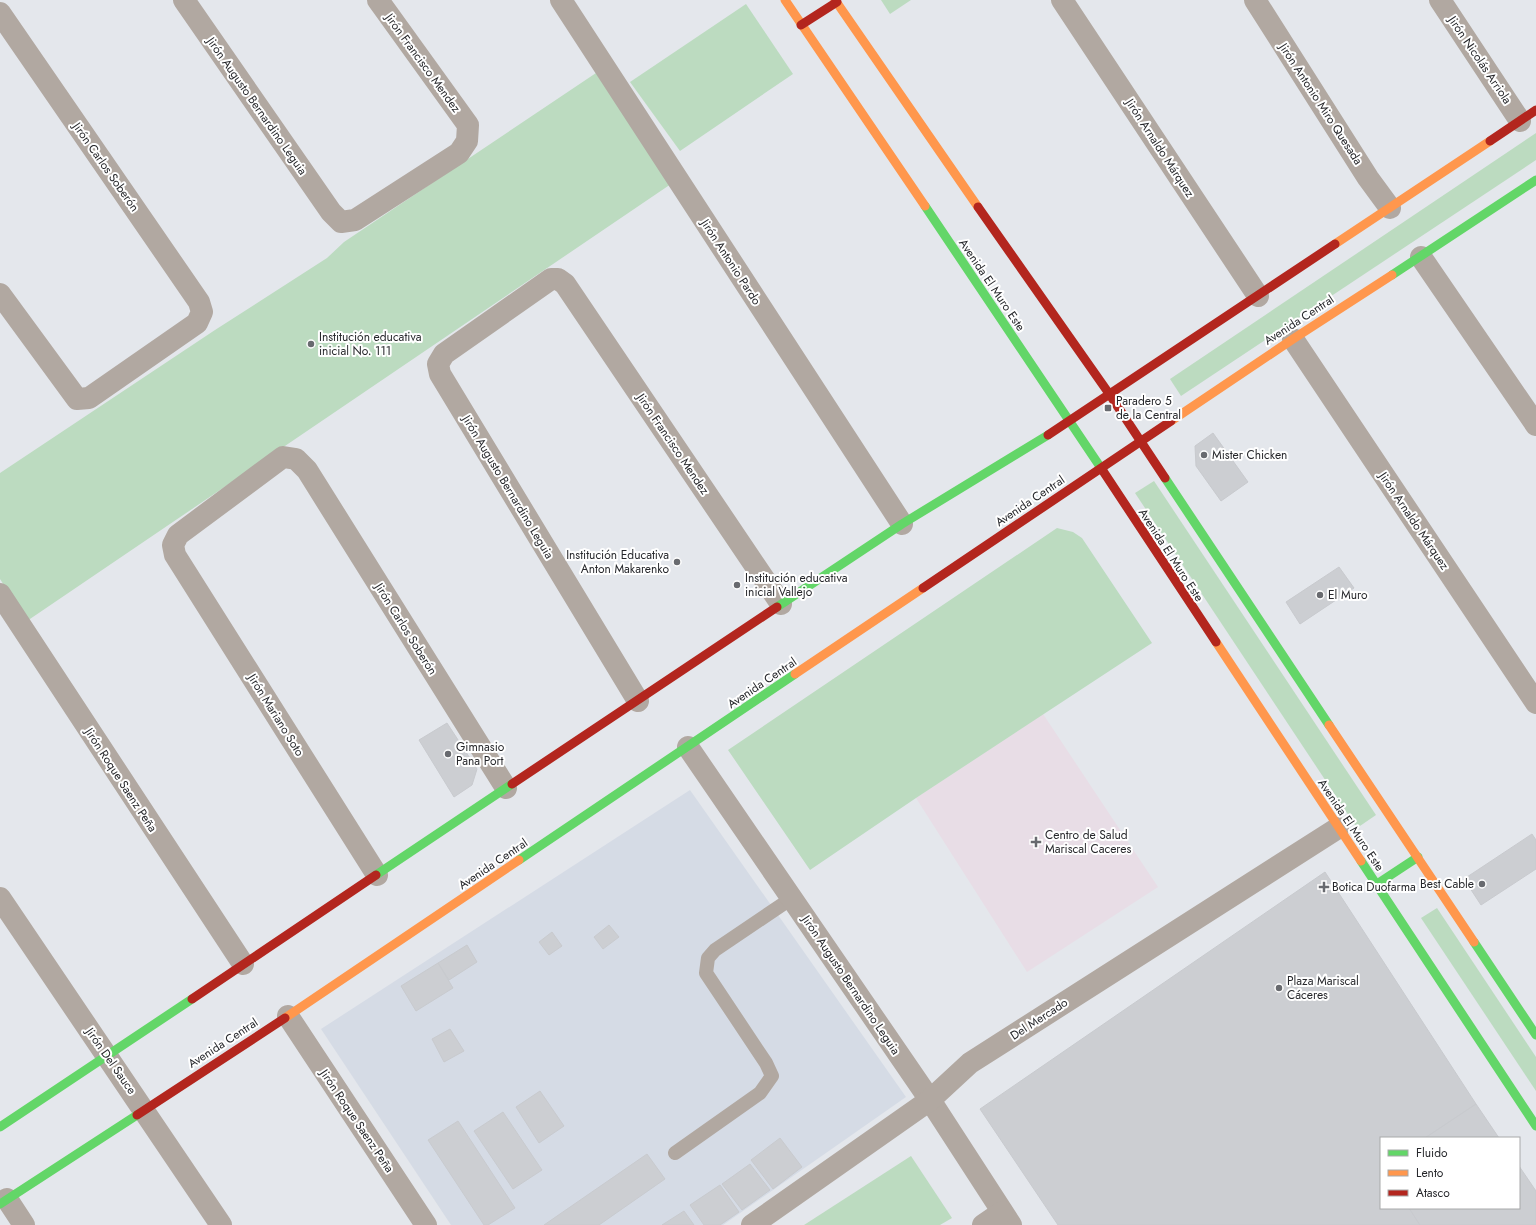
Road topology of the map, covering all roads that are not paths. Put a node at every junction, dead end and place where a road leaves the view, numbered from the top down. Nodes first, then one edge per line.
1 (184, 0) edge
2 (378, 0) edge
3 (561, 0) edge
4 (785, 0) edge
5 (1062, 0) edge
6 (1255, 0) edge
7 (1440, 0) edge
8 (836, 1) edge
9 (0, 13) edge
10 (801, 25) junction
11 (1528, 116) edge
12 (468, 125) joint
13 (1536, 180) edge
14 (1390, 208) junction
15 (1422, 257) junction
16 (0, 294) edge
17 (1258, 296) junction
18 (1292, 338) junction
19 (440, 374) joint
20 (1110, 395) junction
21 (1070, 421) junction
22 (1536, 425) edge
23 (1140, 441) junction
24 (1099, 468) junction
25 (902, 524) junction
26 (175, 555) joint
27 (0, 594) edge
28 (781, 604) junction
29 (638, 701) junction
30 (1536, 703) edge
31 (688, 747) junction
32 (506, 788) junction
33 (1338, 828) junction
34 (1418, 857) junction
35 (377, 875) junction
36 (1377, 884) junction
37 (0, 898) edge
38 (792, 898) junction
39 (243, 964) junction
40 (288, 1016) junction
41 (1536, 1035) edge
42 (106, 1056) junction
43 (930, 1100) junction
44 (144, 1109) junction
45 (1536, 1126) edge
46 (0, 1127) edge
47 (675, 1153) dead end
48 (3, 1202) edge
49 (1006, 1219) edge
50 (24, 1225) edge
51 (221, 1225) edge
52 (426, 1225) edge
53 (752, 1225) edge
54 (983, 1225) edge

1 - 12 street, Jirón Augusto Bernardino Leguia
2 - 12 street, Jirón Francisco Mendez
3 - 25 street, Jirón Antonio Pardo
4 - 10 main road, Avenida El Muro Este
5 - 17 street, Jirón Arnaldo Márquez
6 - 14 street, Jirón Antonio Miro Quesada
7 - 11 street, Jirón Nicolás Arriola
8 - 10 main road
8 - 20 main road
9 - 16 street, Jirón Carlos Soberón
10 - 21 main road, Avenida El Muro Este
11 - 14 main road
13 - 15 main road, Avenida Central
14 - 17 main road
15 - 18 main road, Avenida Central
15 - 22 street
17 - 20 main road
18 - 23 main road, Avenida Central
18 - 30 street, Jirón Arnaldo Márquez
19 - 28 street, Jirón Francisco Mendez
19 - 29 street, Jirón Augusto Bernardino Leguia
20 - 21 main road
20 - 23 main road
21 - 24 main road, Avenida El Muro Este
21 - 25 main road
23 - 24 main road, Avenida Central
23 - 34 main road
24 - 31 main road, Avenida Central
24 - 33 main road, Avenida El Muro Este
25 - 28 main road
26 - 32 street, Jirón Carlos Soberón
26 - 35 street, Jirón Mariano Soto
27 - 39 street, Jirón Roque Saenz Peña
28 - 29 main road
29 - 32 main road
31 - 38 street, Jirón Augusto Bernardino Leguia
31 - 40 main road, Avenida Central
32 - 35 main road
33 - 36 main road, Avenida El Muro Este
33 - 43 street, Del Mercado
34 - 36 main road
34 - 41 main road
35 - 39 main road
36 - 45 main road, Avenida El Muro Este
37 - 42 street, Jirón Del Sauce
38 - 43 street, Jirón Augusto Bernardino Leguia
38 - 47 lane
39 - 42 main road
40 - 44 main road, Avenida Central
40 - 52 street, Jirón Roque Saenz Peña
42 - 44 street, Jirón Del Sauce
42 - 46 main road
43 - 49 street, Jirón Augusto Bernardino Leguia
43 - 53 street, Del Mercado
44 - 48 main road, Avenida Central
44 - 51 street, Jirón Del Sauce
48 - 50 street
49 - 54 street

